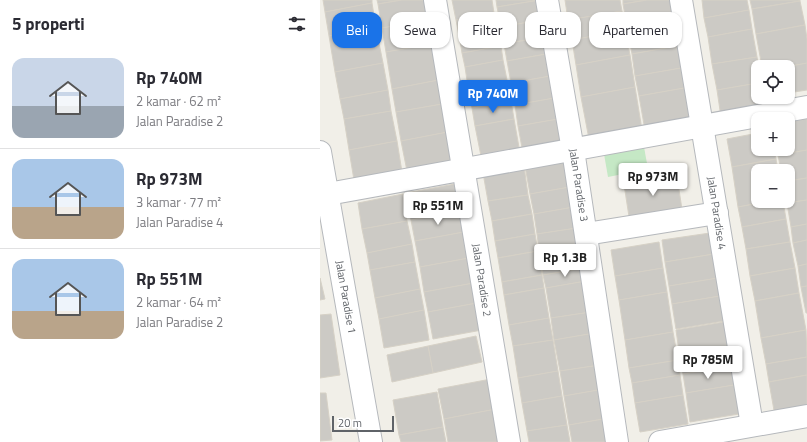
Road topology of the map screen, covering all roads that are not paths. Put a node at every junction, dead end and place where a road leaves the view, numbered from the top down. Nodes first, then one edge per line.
1 (435, 0) edge
2 (547, 0) edge
3 (681, 0) edge
4 (807, 107) edge
5 (703, 126) junction
6 (573, 150) junction
7 (320, 152) edge
8 (464, 170) junction
9 (328, 194) junction
10 (717, 213) junction
11 (586, 234) junction
12 (807, 416) edge
13 (752, 425) junction
14 (372, 442) edge
15 (508, 442) edge
16 (617, 442) edge
17 (660, 442) edge

1 - 8 street, Jalan Paradise 2
2 - 6 street, Jalan Paradise 3
3 - 5 street, Jalan Paradise 4
4 - 5 street
5 - 6 street
5 - 10 street, Jalan Paradise 4
6 - 8 street
6 - 11 street, Jalan Paradise 3
7 - 9 street, Jalan Paradise 1
8 - 9 street
8 - 15 street, Jalan Paradise 2
9 - 14 street, Jalan Paradise 1
10 - 11 street
10 - 13 street, Jalan Paradise 4
11 - 16 street, Jalan Paradise 3
12 - 13 street
13 - 17 street

